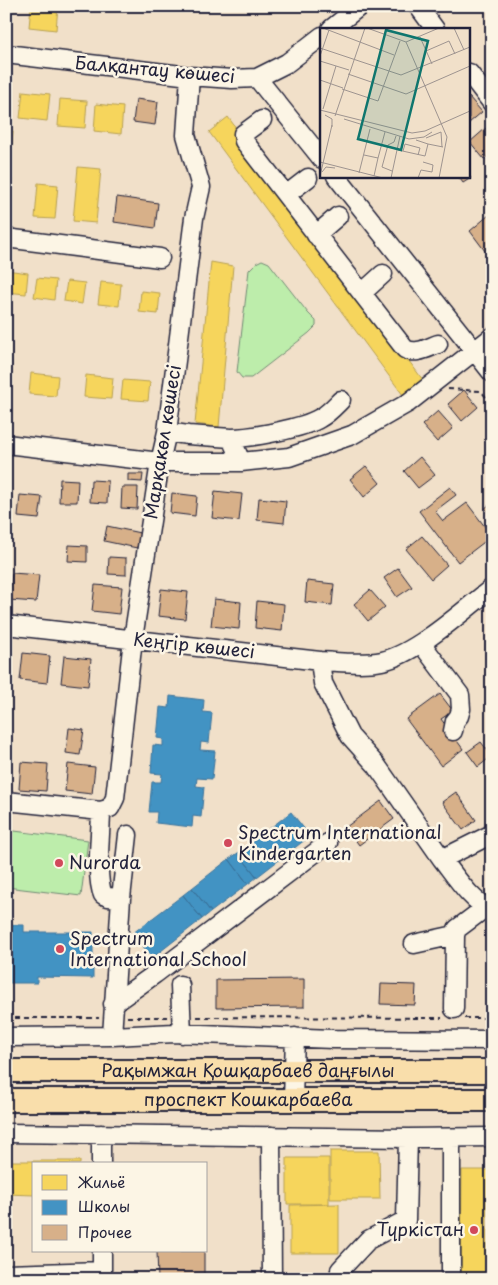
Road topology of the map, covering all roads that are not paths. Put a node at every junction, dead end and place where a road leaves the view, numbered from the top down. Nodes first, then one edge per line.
1 (360, 6) edge
2 (418, 6) edge
3 (332, 28) edge
4 (434, 28) edge
5 (320, 38) edge
6 (6, 54) edge
7 (470, 75) edge
8 (190, 76) junction
9 (257, 78) junction
10 (492, 103) edge
11 (262, 120) dead end
12 (320, 157) edge
13 (308, 178) dead end
14 (338, 178) edge
15 (286, 196) junction
16 (338, 216) dead end
17 (316, 235) junction
18 (6, 238) edge
19 (160, 258) dead end
20 (384, 274) dead end
21 (362, 293) junction
22 (492, 337) edge
23 (438, 344) dead end
24 (474, 351) junction
25 (492, 373) edge
26 (342, 400) dead end
27 (167, 432) junction
28 (231, 438) junction
29 (6, 444) edge
30 (160, 462) junction
31 (241, 462) junction
32 (492, 588) edge
33 (6, 625) edge
34 (133, 639) junction
35 (421, 643) junction
36 (320, 661) junction
37 (453, 731) dead end
38 (6, 801) edge
39 (105, 810) junction
40 (492, 834) edge
41 (128, 836) dead end
42 (328, 843) dead end
43 (442, 859) junction
44 (120, 898) junction
45 (488, 909) edge
46 (455, 935) junction
47 (414, 944) dead end
48 (180, 985) dead end
49 (113, 1010) junction
50 (454, 1015) road end
51 (182, 1026) junction
52 (112, 1036) junction
53 (295, 1037) junction
54 (6, 1038) edge
55 (492, 1040) edge
56 (294, 1070) junction
57 (492, 1070) edge
58 (6, 1071) edge
59 (293, 1099) junction
60 (6, 1100) edge
61 (492, 1100) edge
62 (6, 1132) edge
63 (101, 1134) junction
64 (271, 1136) junction
65 (492, 1137) edge
66 (408, 1138) junction
67 (451, 1138) junction
68 (101, 1162) edge
69 (102, 1252) edge
70 (6, 1274) edge
71 (102, 1275) edge
72 (272, 1279) edge
73 (340, 1279) edge
74 (450, 1279) edge

1 - 3 street
2 - 4 street
5 - 9 street, Балқантау көшесі
6 - 8 street, Балқантау көшесі
7 - 10 street
8 - 9 street, Балқантау көшесі
8 - 27 street, Марқакөл көшесі
9 - 12 street
11 - 15 street
13 - 15 street
14 - 24 street
15 - 17 street
16 - 17 street
17 - 21 street
18 - 19 street
20 - 21 street
21 - 23 street
22 - 24 street
24 - 25 street
24 - 31 street
26 - 28 street
27 - 28 street
27 - 30 street, Марқакөл көшесі
28 - 31 street
29 - 30 street
30 - 31 street
30 - 34 street, Марқакөл көшесі
32 - 35 street, Кеңгір көшесі
33 - 34 street, Кеңгір көшесі
34 - 36 street, Кеңгір көшесі
34 - 39 street, Марқакөл көшесі
35 - 36 street, Кеңгір көшесі
35 - 37 street
36 - 43 street
38 - 39 street
39 - 44 street, Марқакөл көшесі
40 - 43 street
41 - 44 street
42 - 49 street
43 - 45 street
44 - 49 street
45 - 46 street
46 - 47 street
46 - 50 street
48 - 51 street
49 - 52 street
51 - 52 street
51 - 53 street
52 - 54 street
53 - 55 street
53 - 56 street
56 - 57 main road, Рақымжан Қошқарбаев даңғылы
56 - 58 main road, Рақымжан Қошқарбаев даңғылы
56 - 59 street
59 - 60 main road, проспект Кошкарбаева
59 - 61 main road, проспект Кошкарбаева
62 - 63 street
63 - 64 street
63 - 68 street
64 - 66 street
64 - 72 street
65 - 67 street
66 - 67 street
66 - 73 street
67 - 74 street
69 - 71 street
70 - 71 street

